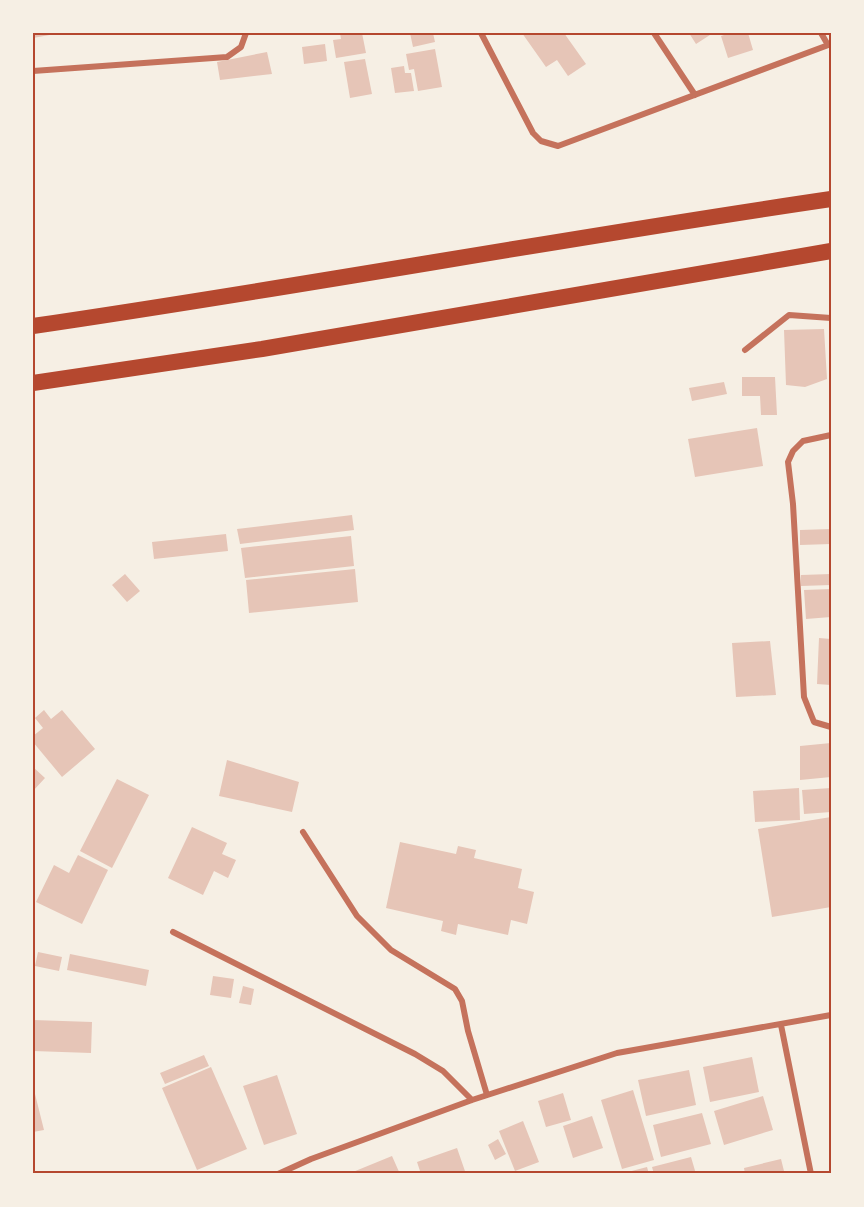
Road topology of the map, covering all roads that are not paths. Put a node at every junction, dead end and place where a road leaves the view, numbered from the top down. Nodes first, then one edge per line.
1 (246, 33) edge
2 (481, 33) edge
3 (654, 33) edge
4 (821, 33) edge
5 (829, 44) edge
6 (33, 71) edge
7 (695, 95) junction
8 (831, 199) edge
9 (831, 251) edge
10 (831, 318) edge
11 (33, 326) edge
12 (745, 350) dead end
13 (33, 383) edge
14 (831, 435) edge
15 (831, 727) edge
16 (303, 832) dead end
17 (172, 932) dead end
18 (831, 1015) edge
19 (781, 1025) junction
20 (487, 1095) junction
21 (472, 1100) junction
22 (279, 1174) edge
23 (811, 1174) edge

1 - 6 street
2 - 7 street
3 - 7 street
4 - 5 street
5 - 7 street
8 - 11 highway
9 - 13 highway
10 - 12 street
14 - 15 street
16 - 20 street
17 - 21 street
18 - 19 street
19 - 20 street
19 - 23 street
20 - 21 street
21 - 22 street

